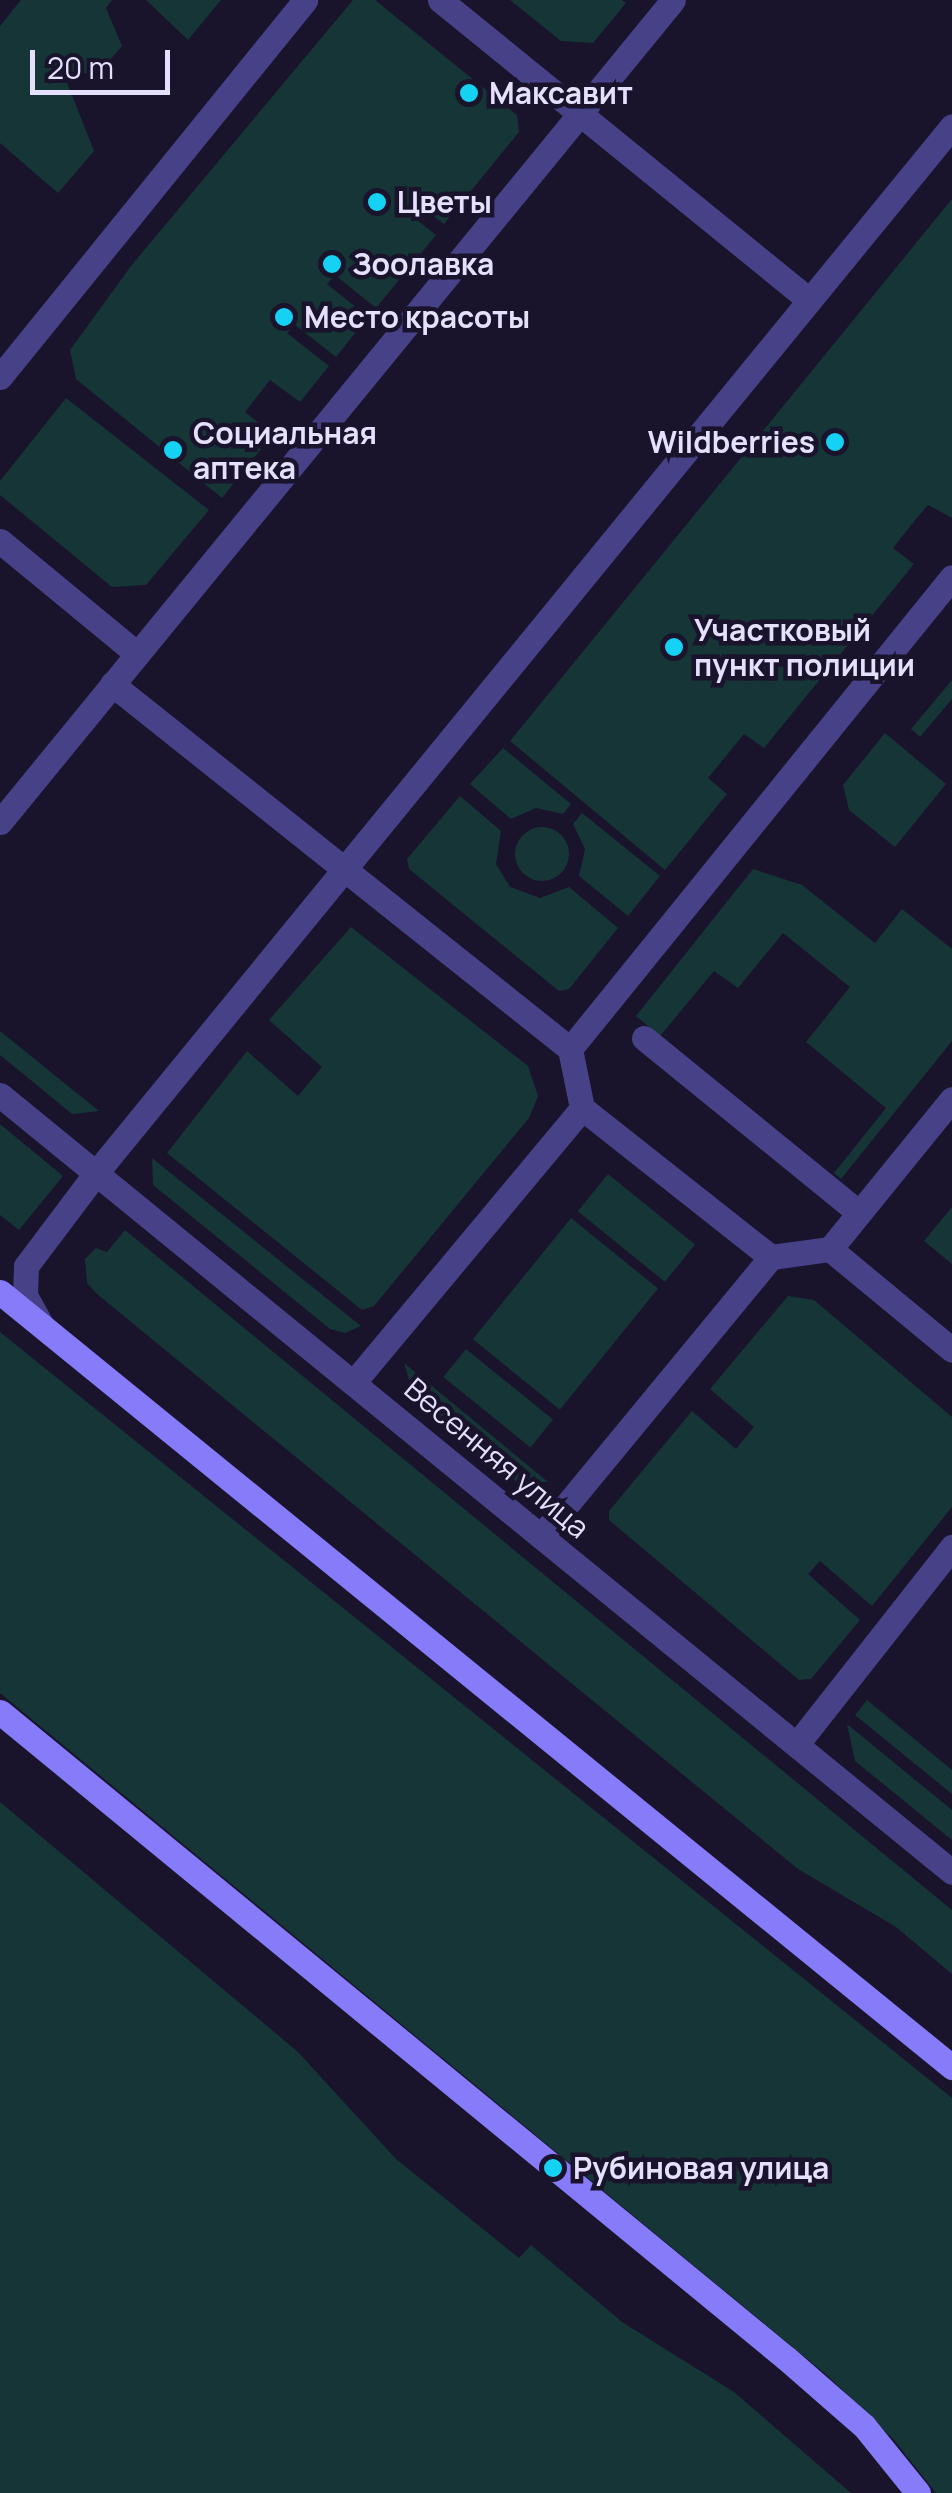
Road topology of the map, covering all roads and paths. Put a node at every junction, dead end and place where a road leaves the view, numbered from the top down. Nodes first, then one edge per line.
1 (305, 0) edge
2 (440, 0) edge
3 (673, 0) edge
4 (579, 114) junction
5 (952, 126) edge
6 (808, 299) junction
7 (0, 377) edge
8 (0, 541) edge
9 (952, 577) edge
10 (137, 654) junction
11 (112, 684) junction
12 (0, 822) edge
13 (340, 869) junction
14 (644, 1038) dead end
15 (570, 1049) junction
16 (0, 1096) edge
17 (952, 1099) edge
18 (582, 1108) junction
19 (96, 1172) junction
20 (858, 1213) junction
21 (830, 1249) junction
22 (771, 1257) junction
23 (0, 1292) edge
24 (42, 1326) junction
25 (952, 1350) edge
26 (354, 1382) junction
27 (541, 1536) junction
28 (952, 1548) edge
29 (0, 1712) edge
30 (797, 1744) junction
31 (952, 1872) edge
32 (952, 2067) edge
33 (918, 2493) edge

1 - 7 street
2 - 4 street
3 - 4 street
4 - 6 street
4 - 10 street
5 - 6 street
6 - 13 street
8 - 10 street
9 - 15 street
10 - 11 street
11 - 12 street
11 - 13 street
13 - 15 street
13 - 19 street
14 - 20 street
15 - 18 street
16 - 19 street, Весенняя улица
17 - 20 street
18 - 22 street
18 - 26 street
19 - 24 street
19 - 26 street, Весенняя улица
20 - 21 street
21 - 22 street
21 - 25 street
22 - 27 street
23 - 24 street
24 - 32 street
26 - 27 street, Весенняя улица
27 - 30 street, Весенняя улица
28 - 30 street
29 - 33 street
30 - 31 street, Весенняя улица

